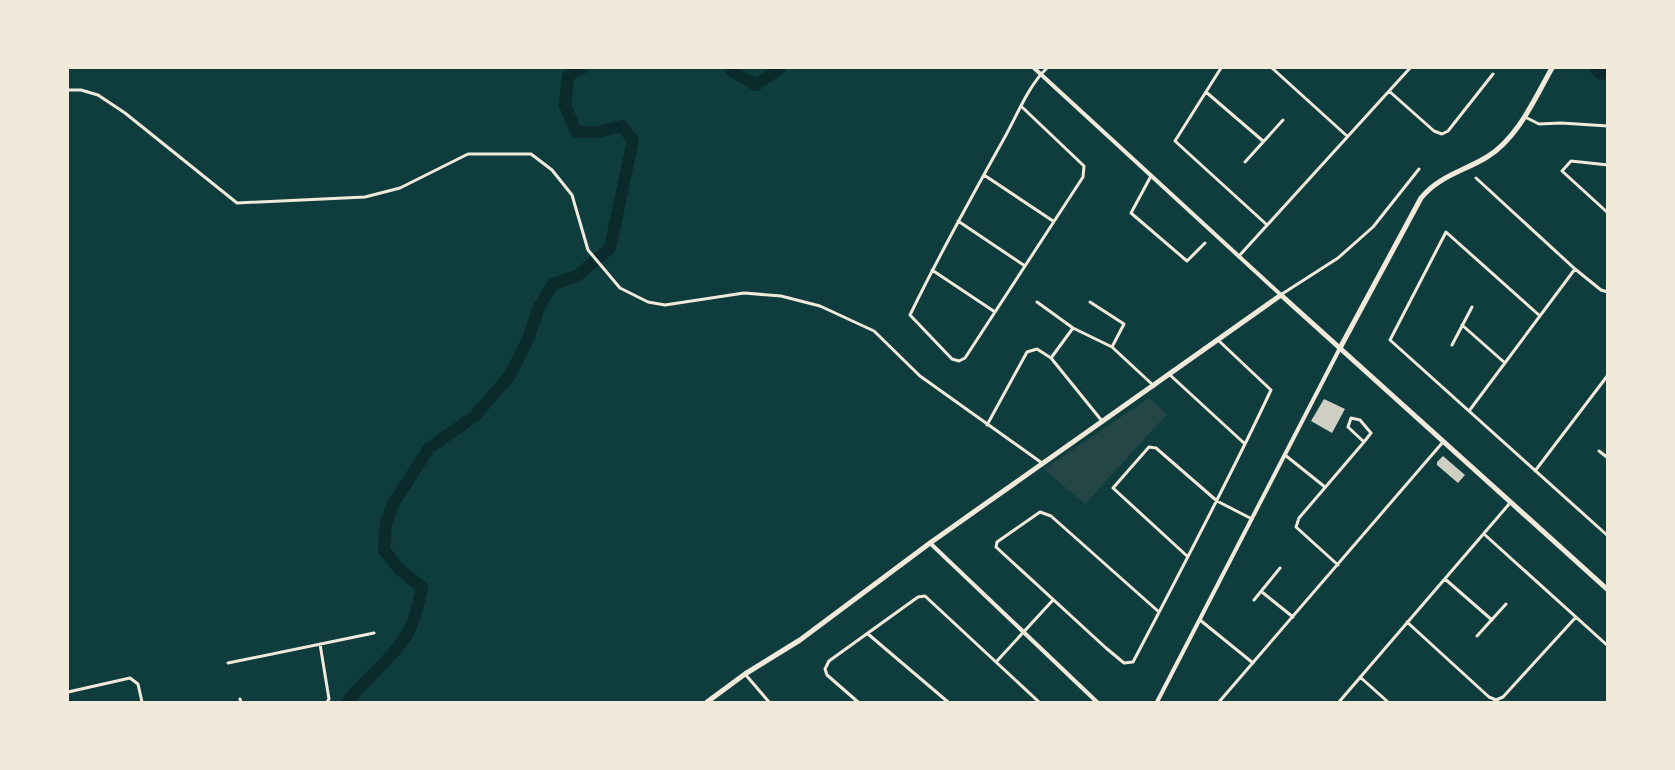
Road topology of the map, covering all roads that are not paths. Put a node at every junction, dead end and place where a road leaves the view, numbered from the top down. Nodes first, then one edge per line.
1 (1034, 68) edge
2 (1047, 68) edge
3 (1221, 68) edge
4 (1272, 68) edge
5 (1410, 68) edge
6 (1552, 68) edge
7 (1041, 74) junction
8 (1493, 74) dead end
9 (68, 90) edge
10 (1389, 91) junction
11 (1206, 92) junction
12 (1022, 107) junction
13 (1523, 117) junction
14 (1283, 120) dead end
15 (1608, 126) edge
16 (1347, 136) junction
17 (1263, 141) junction
18 (1245, 162) dead end
19 (1608, 165) edge
20 (1419, 169) dead end
21 (984, 175) junction
22 (1151, 176) junction
23 (1476, 178) dead end
24 (1608, 213) edge
25 (958, 221) junction
26 (1053, 222) junction
27 (1266, 224) junction
28 (1205, 243) dead end
29 (1239, 256) junction
30 (1025, 266) junction
31 (1575, 269) junction
32 (932, 270) junction
33 (1608, 292) edge
34 (1281, 295) junction
35 (1037, 302) dead end
36 (1090, 302) dead end
37 (1472, 307) dead end
38 (995, 312) junction
39 (1540, 316) junction
40 (1462, 326) junction
41 (1073, 328) junction
42 (1218, 340) junction
43 (1452, 345) dead end
44 (1112, 347) junction
45 (1341, 348) junction
46 (1051, 358) junction
47 (1505, 363) junction
48 (1170, 375) junction
49 (1608, 375) edge
50 (1154, 386) junction
51 (1469, 411) junction
52 (1103, 422) junction
53 (987, 425) junction
54 (1364, 442) junction
55 (1443, 442) junction
56 (1245, 444) junction
57 (1599, 451) dead end
58 (1285, 455) junction
59 (1608, 458) edge
60 (1043, 464) junction
61 (1535, 471) junction
62 (1325, 487) junction
63 (1217, 501) junction
64 (1510, 503) junction
65 (1252, 519) junction
66 (1484, 534) junction
67 (1608, 536) edge
68 (930, 543) junction
69 (1188, 556) junction
70 (1338, 565) junction
71 (1280, 568) dead end
72 (1445, 579) junction
73 (1608, 590) edge
74 (1262, 591) junction
75 (1053, 600) junction
76 (1254, 600) dead end
77 (1506, 604) dead end
78 (1159, 612) junction
79 (1293, 617) junction
80 (1576, 617) junction
81 (1200, 620) junction
82 (1492, 620) junction
83 (1407, 622) junction
84 (1023, 632) junction
85 (374, 633) dead end
86 (868, 634) junction
87 (1477, 636) dead end
88 (320, 644) junction
89 (1608, 646) edge
90 (997, 661) junction
91 (228, 663) dead end
92 (1253, 663) junction
93 (745, 674) junction
94 (1360, 677) junction
95 (68, 692) edge
96 (142, 702) edge
97 (327, 702) edge
98 (707, 702) edge
99 (769, 702) edge
100 (858, 702) edge
101 (948, 702) edge
102 (1039, 702) edge
103 (1097, 702) edge
104 (1157, 702) edge
105 (1219, 702) edge
106 (1339, 702) edge
107 (1388, 702) edge

1 - 7 street
2 - 7 street
3 - 11 street
4 - 16 street
5 - 10 street
6 - 13 main road
7 - 12 street
7 - 22 street
8 - 10 street
9 - 53 street
10 - 16 street
11 - 17 street
11 - 27 street
12 - 21 street
12 - 26 street
13 - 15 street
13 - 45 main road
14 - 17 street
16 - 27 street
17 - 18 street
19 - 24 street
20 - 34 street
21 - 25 street
21 - 26 street
22 - 28 street
22 - 29 street
23 - 31 street
25 - 30 street
25 - 32 street
26 - 30 street
27 - 29 street
29 - 34 street
30 - 38 street
31 - 33 street
31 - 39 street
32 - 38 street
32 - 38 street
34 - 42 main road
34 - 45 main road
35 - 41 street
36 - 44 street
37 - 40 street
39 - 47 street
39 - 51 street
40 - 43 street
40 - 47 street
41 - 44 street
41 - 46 street
42 - 48 main road
42 - 56 street
44 - 50 street
45 - 55 main road
45 - 58 street
46 - 52 street
46 - 53 street
47 - 51 street
48 - 50 main road
48 - 56 street
49 - 61 street
50 - 52 main road
51 - 61 street
52 - 60 main road
53 - 60 street
54 - 54 street
54 - 62 street
55 - 64 main road
55 - 70 street
56 - 63 street
57 - 59 street
58 - 62 street
58 - 65 street
60 - 68 main road
61 - 67 street
62 - 70 street
63 - 65 street
63 - 69 street
63 - 69 street
64 - 66 street
64 - 73 main road
65 - 81 street
66 - 72 street
66 - 80 street
68 - 84 street
68 - 93 main road
69 - 78 street
70 - 79 street
71 - 74 street
72 - 82 street
72 - 83 street
74 - 76 street
74 - 79 street
75 - 78 street
75 - 78 street
75 - 84 street
77 - 82 street
79 - 92 street
80 - 83 street
80 - 89 street
81 - 92 street
81 - 104 street
82 - 87 street
83 - 94 street
84 - 90 street
84 - 103 street
85 - 88 street
86 - 90 street
86 - 100 street
86 - 101 street
88 - 91 street
88 - 97 street
90 - 102 street
92 - 105 street
93 - 98 main road
93 - 99 street
94 - 106 street
94 - 107 street
95 - 96 street

